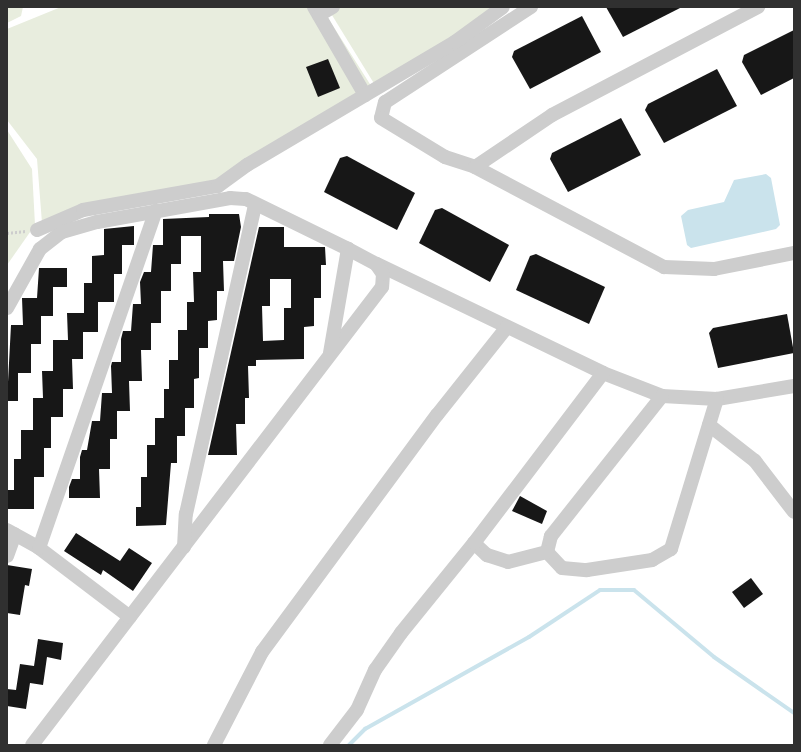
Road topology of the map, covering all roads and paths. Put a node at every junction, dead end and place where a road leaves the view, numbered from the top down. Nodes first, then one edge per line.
1 (333, 7) edge
2 (503, 7) edge
3 (531, 7) edge
4 (758, 7) edge
5 (317, 11) edge
6 (365, 95) junction
7 (475, 168) junction
8 (255, 205) junction
9 (156, 211) junction
10 (36, 230) joint
11 (7, 233) edge
12 (348, 249) junction
13 (794, 253) edge
14 (376, 264) junction
15 (7, 308) edge
16 (507, 327) junction
17 (329, 356) junction
18 (603, 373) junction
19 (794, 386) edge
20 (662, 396) junction
21 (717, 399) junction
22 (709, 424) junction
23 (794, 512) edge
24 (11, 532) edge
25 (474, 543) junction
26 (184, 547) junction
27 (39, 548) junction
28 (547, 552) junction
29 (7, 556) edge
30 (130, 617) junction
31 (32, 745) edge
32 (214, 745) edge
33 (330, 745) edge

1 - 5 street
2 - 6 street
3 - 7 street
4 - 7 street
5 - 6 street
6 - 10 street
7 - 13 street
8 - 9 street
8 - 12 street
8 - 26 street
9 - 15 street
9 - 27 street
10 - 11 path
12 - 14 street
12 - 17 street
14 - 16 street
14 - 17 street
16 - 18 street
16 - 32 street
17 - 26 street
18 - 20 street
18 - 25 street
19 - 21 street
20 - 21 street
20 - 28 street
21 - 22 street
22 - 23 street
22 - 28 street
24 - 27 street
24 - 29 street
25 - 28 street
25 - 33 street
26 - 30 street
27 - 30 street
30 - 31 street

